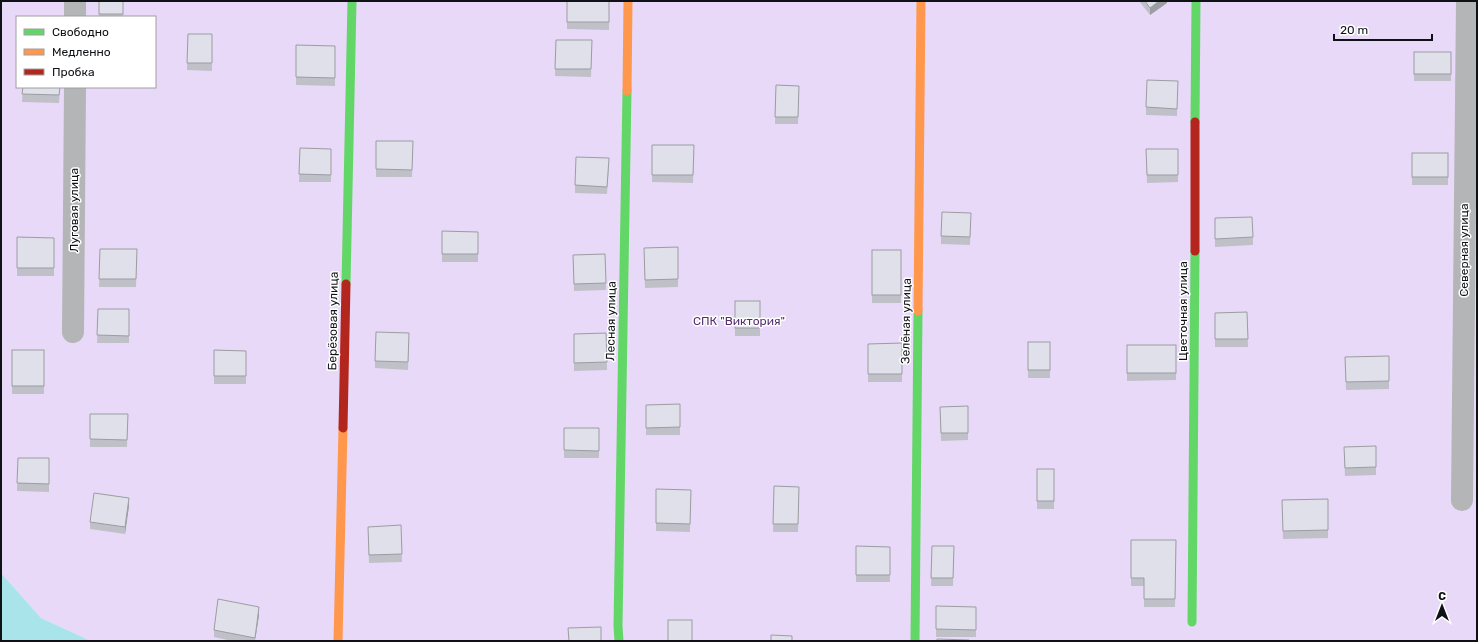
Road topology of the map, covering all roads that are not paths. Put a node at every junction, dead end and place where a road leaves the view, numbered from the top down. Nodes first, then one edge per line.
1 (75, 1) edge
2 (352, 1) edge
3 (628, 1) edge
4 (921, 1) edge
5 (1196, 1) edge
6 (1466, 1) edge
7 (75, 16) edge
8 (75, 88) edge
9 (73, 332) dead end
10 (1462, 500) dead end
11 (1192, 622) dead end
12 (338, 641) edge
13 (619, 641) edge
14 (915, 641) edge

1 - 7 street
2 - 12 street, Берёзовая улица
3 - 13 street, Лесная улица
4 - 14 street, Зелёная улица
5 - 11 street, Цветочная улица
6 - 10 street, Северная улица
8 - 9 street, Луговая улица

